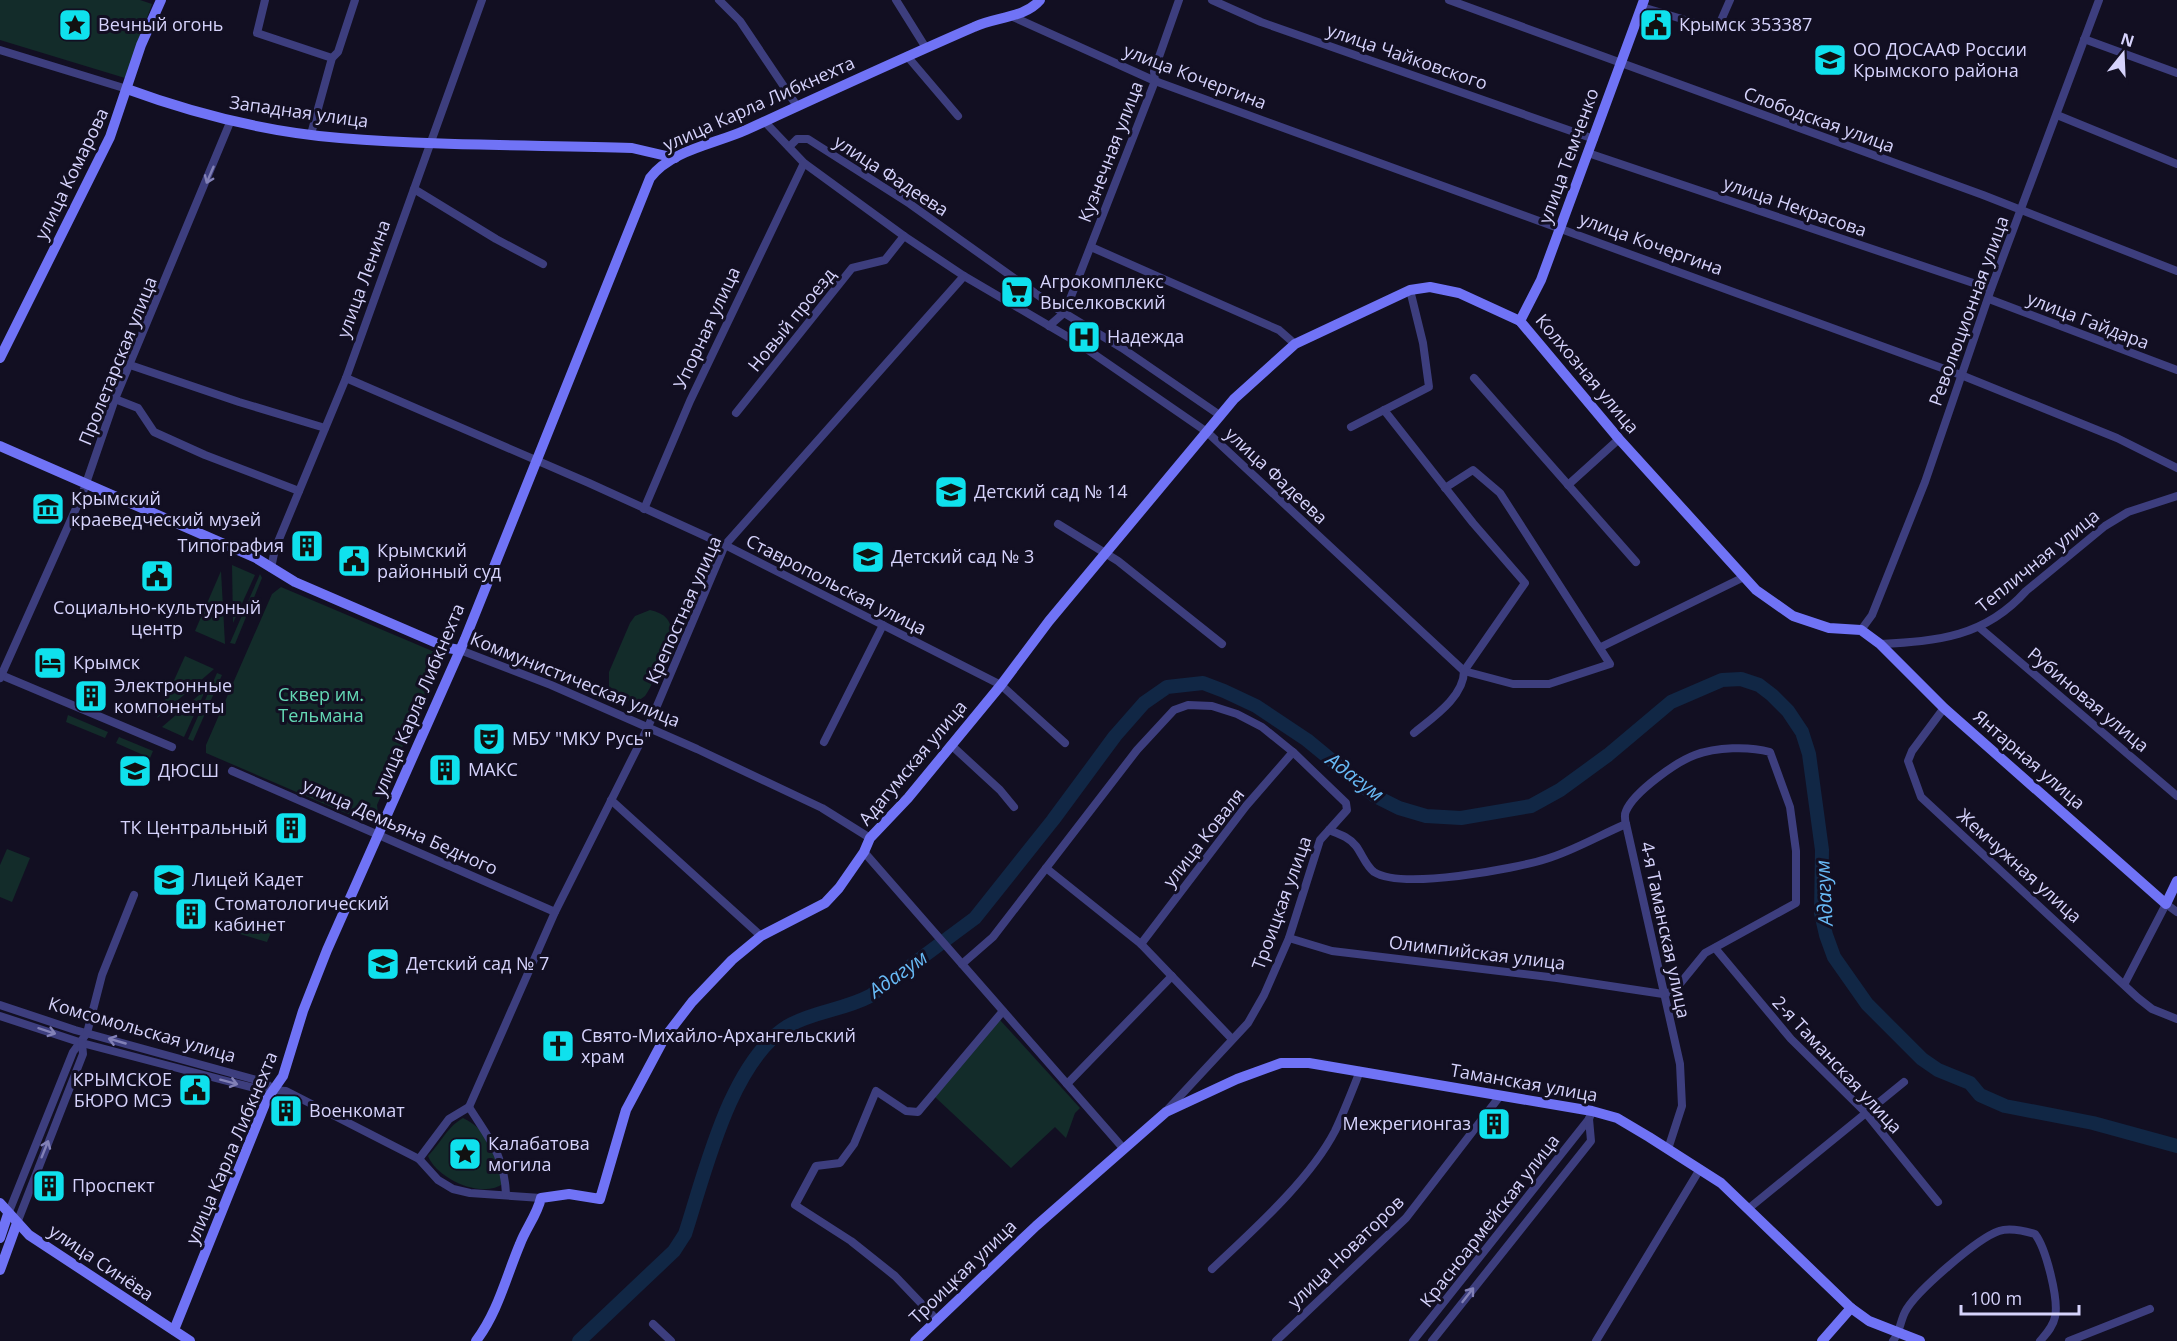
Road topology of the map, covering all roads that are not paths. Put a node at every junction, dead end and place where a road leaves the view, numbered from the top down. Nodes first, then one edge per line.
1 (160, 0) edge
2 (265, 0) edge
3 (355, 0) edge
4 (482, 0) edge
5 (719, 0) edge
6 (896, 0) edge
7 (1040, 0) edge
8 (1179, 0) edge
9 (1212, 0) edge
10 (1449, 0) edge
11 (1730, 0) edge
12 (2099, 0) edge
13 (1643, 3) edge
14 (1011, 16) junction
15 (2084, 39) junction
16 (926, 48) junction
17 (0, 50) edge
18 (907, 56) junction
19 (332, 58) junction
20 (1620, 64) junction
21 (2177, 73) edge
22 (1155, 81) junction
23 (127, 89) junction
24 (797, 106) junction
25 (2057, 115) junction
26 (958, 116) dead end
27 (231, 120) junction
28 (764, 122) junction
29 (311, 134) junction
30 (1594, 139) junction
31 (429, 142) junction
32 (789, 147) junction
33 (1588, 153) junction
34 (675, 158) junction
35 (804, 163) junction
36 (2177, 165) edge
37 (414, 189) junction
38 (2021, 210) junction
39 (1561, 227) junction
40 (904, 236) junction
41 (1091, 247) junction
42 (543, 264) dead end
43 (2177, 271) edge
44 (964, 276) junction
45 (1991, 289) junction
46 (1410, 290) junction
47 (1989, 299) junction
48 (1065, 312) junction
49 (1520, 321) junction
50 (1049, 326) junction
51 (1294, 344) junction
52 (0, 358) edge
53 (130, 365) junction
54 (2177, 370) edge
55 (1961, 375) junction
56 (346, 378) junction
57 (1474, 378) dead end
58 (115, 399) junction
59 (1384, 410) junction
60 (736, 413) dead end
61 (1221, 416) junction
62 (1351, 427) dead end
63 (325, 428) junction
64 (1207, 432) junction
65 (1619, 439) junction
66 (0, 446) edge
67 (534, 461) junction
68 (2177, 468) edge
69 (87, 484) junction
70 (1568, 485) junction
71 (1445, 488) junction
72 (299, 492) junction
73 (2177, 496) edge
74 (644, 509) junction
75 (1058, 524) dead end
76 (725, 545) junction
77 (1106, 555) junction
78 (1636, 562) dead end
79 (271, 567) junction
80 (1744, 577) junction
81 (883, 625) junction
82 (1980, 627) junction
83 (1861, 630) junction
84 (1222, 644) dead end
85 (1880, 644) junction
86 (1601, 647) junction
87 (460, 650) junction
88 (1464, 671) junction
89 (1, 677) edge
90 (1001, 685) junction
91 (1944, 708) junction
92 (648, 727) junction
93 (1414, 733) dead end
94 (824, 742) dead end
95 (1065, 744) dead end
96 (951, 745) junction
97 (172, 747) dead end
98 (1293, 752) junction
99 (232, 771) dead end
100 (2177, 796) edge
101 (611, 800) junction
102 (1014, 807) dead end
103 (1626, 824) junction
104 (1329, 830) junction
105 (380, 835) junction
106 (870, 838) junction
107 (864, 852) junction
108 (1046, 868) junction
109 (2177, 881) edge
110 (134, 895) dead end
111 (2166, 904) junction
112 (555, 912) junction
113 (2177, 912) edge
114 (761, 936) junction
115 (1289, 938) junction
116 (1141, 945) junction
117 (1715, 948) junction
118 (962, 964) junction
119 (1172, 976) junction
120 (2126, 983) junction
121 (1663, 994) junction
122 (0, 1005) edge
123 (1003, 1011) junction
124 (0, 1016) edge
125 (2177, 1019) edge
126 (87, 1033) junction
127 (1232, 1039) junction
128 (82, 1042) junction
129 (1360, 1071) junction
130 (1904, 1082) dead end
131 (1067, 1084) junction
132 (273, 1089) junction
133 (1500, 1096) junction
134 (470, 1107) junction
135 (1166, 1112) junction
136 (1865, 1112) junction
137 (1591, 1115) junction
138 (1123, 1148) junction
139 (1668, 1149) junction
140 (419, 1159) junction
141 (1700, 1169) junction
142 (506, 1194) junction
143 (541, 1198) junction
144 (600, 1199) joint
145 (1938, 1202) dead end
146 (0, 1203) edge
147 (1748, 1209) junction
148 (9, 1214) junction
149 (17, 1223) junction
150 (0, 1238) edge
151 (1212, 1269) dead end
152 (0, 1270) edge
153 (1851, 1308) junction
154 (2150, 1309) dead end
155 (937, 1320) junction
156 (653, 1324) dead end
157 (174, 1330) junction
158 (1896, 1337) edge
159 (190, 1341) edge
160 (476, 1341) edge
161 (671, 1341) edge
162 (915, 1341) edge
163 (1276, 1341) edge
164 (1413, 1341) edge
165 (1432, 1341) edge
166 (1596, 1341) edge
167 (1822, 1341) edge
168 (1920, 1341) edge
169 (2040, 1341) edge
170 (2069, 1341) edge

1 - 23 main road, улица Комарова
2 - 19 street
3 - 19 street
4 - 31 street, улица Ленина
5 - 24 street
6 - 16 street
7 - 14 main road, улица Карла Либкнехта
8 - 22 street, Кузнечная улица
9 - 30 street, улица Чайковского
10 - 20 street, Слободская улица
11 - 13 street
12 - 15 street, Революционная улица
13 - 20 main road, улица Темченко
14 - 16 main road, улица Карла Либкнехта
14 - 22 street, улица Кочергина
15 - 21 street
15 - 25 street, Революционная улица
16 - 18 main road, улица Карла Либкнехта
17 - 23 street, Западная улица
18 - 24 main road, улица Карла Либкнехта
18 - 26 street
19 - 29 street
20 - 30 main road, улица Темченко
20 - 38 street, Слободская улица
22 - 39 street, улица Кочергина
22 - 41 street, Кузнечная улица
23 - 27 main road, Западная улица
23 - 52 main road, улица Комарова
24 - 28 main road, улица Карла Либкнехта
25 - 36 street
25 - 38 street, Революционная улица
27 - 29 main road, Западная улица
27 -> 53 street, Пролетарская улица
28 - 32 street, улица Фадеева
28 - 34 main road, улица Карла Либкнехта
29 - 31 main road, Западная улица
30 - 33 main road, улица Темченко
31 - 34 main road, Западная улица
31 - 37 street, улица Ленина
32 - 35 street, улица Фадеева
32 - 48 street, улица Фадеева
33 - 39 main road, улица Темченко
33 - 45 street, улица Некрасова
34 - 67 main road, улица Карла Либкнехта
35 - 40 street, улица Фадеева
35 - 74 street, Упорная улица
37 - 42 street
37 - 56 street, улица Ленина
38 - 43 street, Слободская улица
38 - 45 street, Революционная улица
39 - 49 main road, улица Темченко
39 - 55 street, улица Кочергина
40 - 44 street, улица Фадеева
40 - 60 street, Новый проезд
41 - 48 street, Кузнечная улица
41 - 51 street
44 - 50 street, улица Фадеева
44 - 76 street, Крепостная улица
45 - 47 street, Революционная улица
46 - 49 main road, Колхозная улица
46 - 51 main road, Колхозная улица
46 - 59 street
47 - 54 street, улица Гайдара
47 - 55 street, Революционная улица
48 - 50 street
48 - 61 street, улица Фадеева
49 - 65 main road, Колхозная улица
50 - 64 street, улица Фадеева
51 - 61 main road, Колхозная улица
53 - 58 street, Пролетарская улица
53 - 63 street
55 - 68 street, улица Кочергина
55 - 83 street, Революционная улица
56 - 63 street, улица Ленина
56 - 67 street, Ставропольская улица
57 - 70 street
58 - 69 street, Пролетарская улица
58 - 72 street
59 - 62 street
59 - 71 street
61 - 64 main road, Колхозная улица
63 - 72 street, улица Ленина
64 - 77 main road, Адагумская улица
64 - 88 street, улица Фадеева
65 - 70 street
65 - 80 main road, Колхозная улица
66 - 69 main road, Коммунистическая улица
67 - 74 street, Ставропольская улица
67 - 87 main road, улица Карла Либкнехта
69 - 79 main road, Коммунистическая улица
69 - 89 street, Пролетарская улица
70 - 78 street
71 - 86 street
71 - 88 street
72 - 79 street, улица Ленина
73 - 82 street, Тепличная улица
74 - 76 street, Ставропольская улица
75 - 77 street
76 - 81 street, Ставропольская улица
76 - 92 street, Крепостная улица
77 - 84 street
77 - 90 main road, Адагумская улица
79 - 87 main road, Коммунистическая улица
80 - 83 main road, Колхозная улица
80 - 86 street
81 - 90 street, Ставропольская улица
81 - 94 street
82 - 85 street, Тепличная улица
82 - 100 street, Рубиновая улица
83 - 85 main road, Янтарная улица
85 - 91 main road, Янтарная улица
86 - 88 street, улица Фадеева
87 - 92 street, Коммунистическая улица
87 - 105 main road, улица Карла Либкнехта
88 - 93 street
89 - 97 street
90 - 95 street, Ставропольская улица
90 - 96 main road, Адагумская улица
91 - 111 main road, Янтарная улица
91 - 120 street, Жемчужная улица
92 - 101 street, Крепостная улица
92 - 106 street, Коммунистическая улица
96 - 102 street
96 - 106 main road, Адагумская улица
98 - 104 street, Троицкая улица
98 - 108 street, Троицкая улица
98 - 116 street, улица Коваля
99 - 105 street, улица Демьяна Бедного
101 - 112 street, Крепостная улица
101 - 114 street
103 - 104 street, 4-я Таманская улица
103 - 117 street
103 - 121 street, 4-я Таманская улица
104 - 115 street, Троицкая улица
105 - 112 street, улица Демьяна Бедного
105 - 132 main road, улица Карла Либкнехта
106 - 107 main road, Адагумская улица
107 - 114 main road, Адагумская улица
107 - 118 street
108 - 116 street
108 - 118 street, Троицкая улица
109 - 111 main road
110 - 126 street
111 - 113 street, Янтарная улица
111 - 120 street
112 - 134 street, Крепостная улица
114 - 144 main road, Адагумская улица
115 - 121 street, Олимпийская улица
115 - 127 street, Троицкая улица
116 - 119 street
117 - 121 street
117 - 136 street, 2-я Таманская улица
118 - 123 street
119 - 127 street
119 - 131 street
120 - 125 street, Жемчужная улица
121 - 139 street, 4-я Таманская улица
122 - 126 street, Комсомольская улица
123 - 131 street
123 - 155 street
124 -> 128 street, Комсомольская улица
126 - 128 street
132 -> 126 street, Комсомольская улица
127 - 135 street, Троицкая улица
128 -> 132 street, Комсомольская улица
128 - 148 street
149 -> 128 street
129 - 133 main road, Таманская улица
129 - 135 main road, Таманская улица
129 - 151 street
130 - 136 street
131 - 138 street
132 - 140 street, Комсомольская улица
132 - 157 main road, улица Карла Либкнехта
133 - 137 main road, Таманская улица
133 - 163 street, улица Новаторов
134 - 140 street
134 - 142 street
135 - 138 main road, Троицкая улица
136 - 145 street, 2-я Таманская улица
136 - 147 street
137 - 139 main road, Таманская улица
137 - 164 street, Красноармейская улица
165 -> 137 street, Красноармейская улица
138 - 155 main road, Троицкая улица
139 - 141 main road, Таманская улица
140 - 142 street, Комсомольская улица
141 - 147 main road, Таманская улица
141 - 166 street
142 - 143 street, Комсомольская улица
143 - 144 main road, Комсомольская улица
143 - 160 main road
146 - 148 main road, улица Синёва
147 - 153 main road, Таманская улица
148 - 149 main road, улица Синёва
148 - 150 main road
149 - 152 main road
149 - 157 main road, улица Синёва
153 - 158 main road, Таманская улица
153 - 167 main road
154 - 170 street
155 - 162 main road, Троицкая улица
156 - 161 street
157 - 159 main road, улица Синёва
158 - 168 main road, Таманская улица
158 - 169 street

